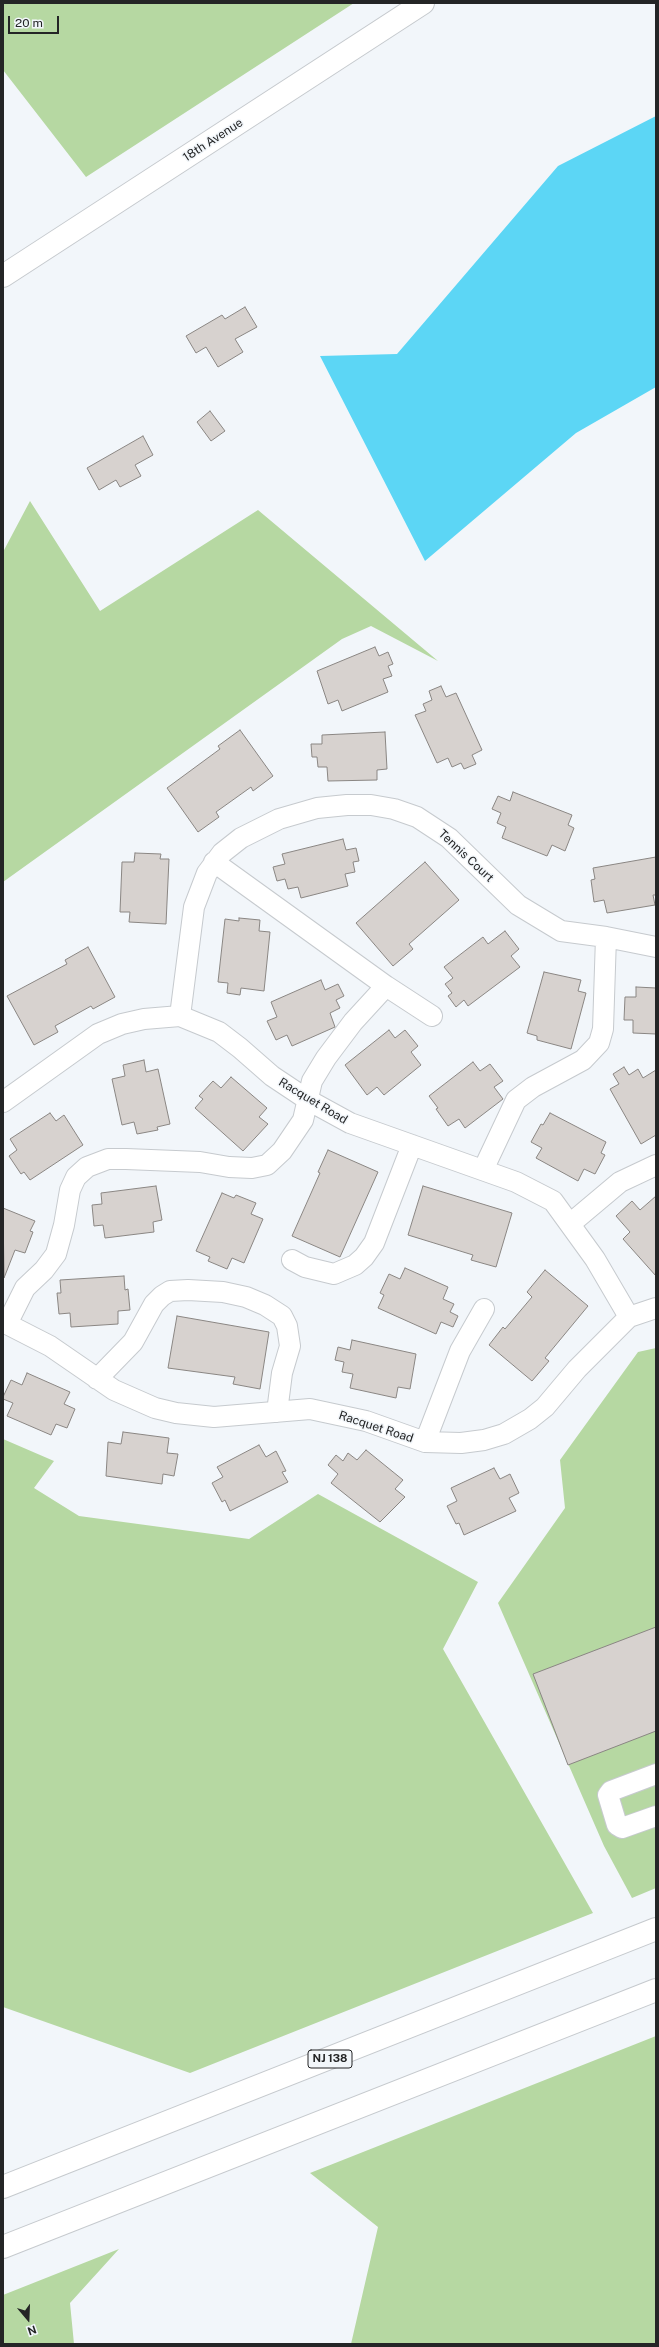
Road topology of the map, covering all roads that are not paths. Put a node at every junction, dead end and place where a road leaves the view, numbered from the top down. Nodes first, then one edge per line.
1 (423, 3) edge
2 (3, 276) edge
3 (214, 862) junction
4 (606, 937) junction
5 (656, 947) edge
6 (386, 986) junction
7 (180, 1016) junction
8 (432, 1016) dead end
9 (308, 1100) junction
10 (3, 1102) edge
11 (412, 1145) junction
12 (656, 1165) edge
13 (483, 1170) junction
14 (570, 1224) junction
15 (292, 1260) dead end
16 (656, 1308) edge
17 (484, 1309) dead end
18 (629, 1317) junction
19 (5, 1323) edge
20 (97, 1379) junction
21 (277, 1412) junction
22 (425, 1442) junction
23 (656, 1774) edge
24 (656, 1816) edge
25 (656, 1929) edge
26 (656, 1990) edge
27 (3, 2187) edge
28 (3, 2247) edge

1 - 2 main road, 18th Avenue
3 - 4 street, Tennis Court
3 - 6 street
3 - 7 street, Tennis Court
4 - 5 street, Tennis Court
4 - 13 street
6 - 8 street
6 - 9 street
7 - 9 street, Racquet Road
7 - 10 street, Racquet Road
9 - 11 street, Racquet Road
9 - 19 street
11 - 13 street, Racquet Road
11 - 15 street
12 - 14 street
13 - 14 street, Racquet Road
14 - 18 street, Racquet Road
16 - 18 street, Racquet Road
17 - 22 street
18 - 22 street, Racquet Road
19 - 20 street, Racquet Road
20 - 21 street, Racquet Road
20 - 21 street
21 - 22 street, Racquet Road
23 - 24 street
25 - 27 main road, NJ 138
26 - 28 main road

